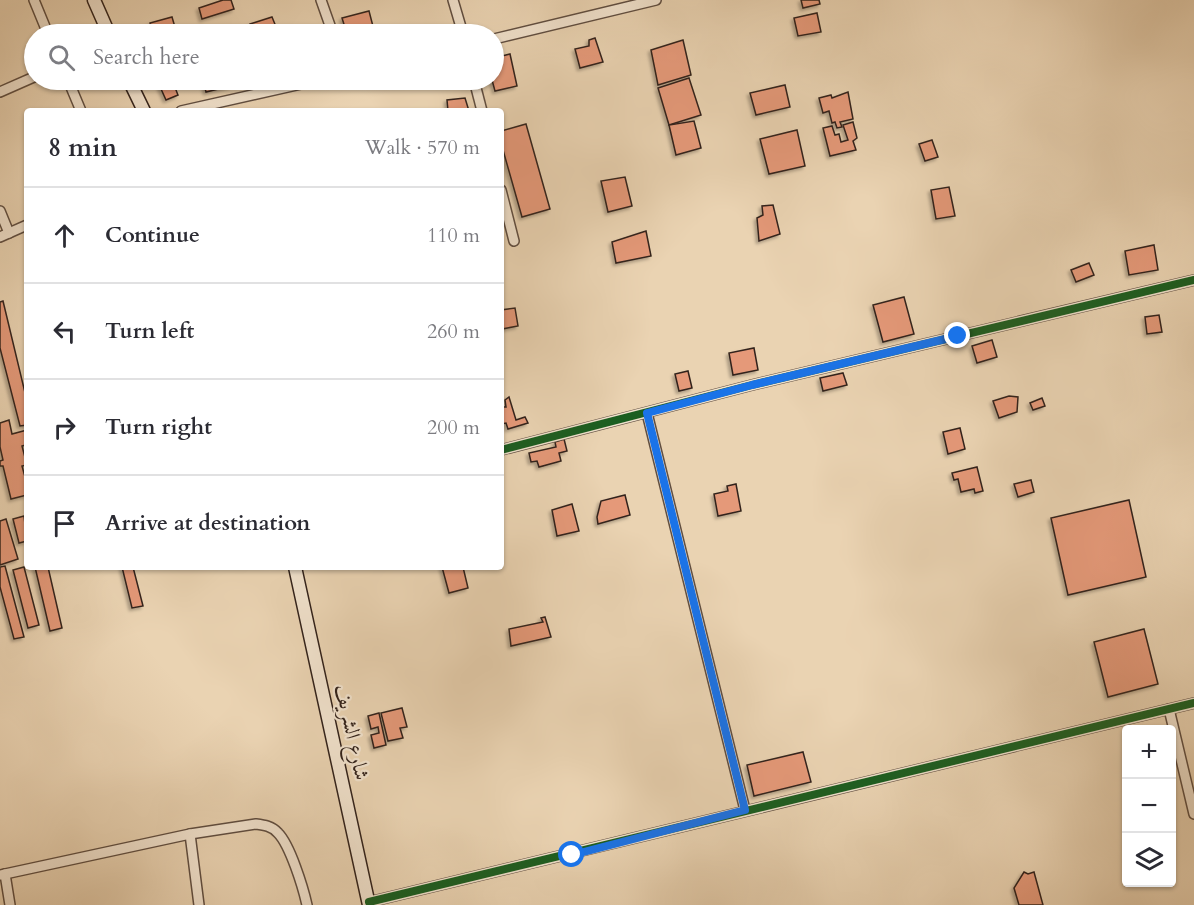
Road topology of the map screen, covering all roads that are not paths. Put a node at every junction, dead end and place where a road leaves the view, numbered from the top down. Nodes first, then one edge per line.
1 (34, 0) edge
2 (94, 0) edge
3 (321, 0) edge
4 (453, 0) edge
5 (656, 0) edge
6 (44, 24) edge
7 (105, 24) edge
8 (329, 24) edge
9 (460, 24) edge
10 (504, 37) edge
11 (24, 81) edge
12 (72, 90) edge
13 (134, 90) edge
14 (274, 90) edge
15 (477, 90) edge
16 (0, 92) edge
17 (80, 108) edge
18 (143, 108) edge
19 (194, 108) edge
20 (481, 108) edge
21 (504, 202) edge
22 (0, 211) edge
23 (24, 226) edge
24 (5, 235) edge
25 (514, 241) dead end
26 (1194, 280) edge
27 (647, 413) junction
28 (504, 449) edge
29 (297, 570) edge
30 (1194, 703) edge
31 (1169, 709) junction
32 (745, 810) junction
33 (1194, 814) edge
34 (190, 834) junction
35 (2, 875) edge
36 (369, 904) edge
37 (10, 905) edge
38 (199, 905) edge
39 (307, 905) edge

1 - 6 street
2 - 7 main road
3 - 8 street
4 - 9 street
5 - 10 street
11 - 16 street
12 - 17 street
13 - 18 main road
14 - 19 street
15 - 20 street
21 - 25 street
22 - 24 street
23 - 24 street
26 - 27 street
27 - 28 street
27 - 32 street
29 - 36 main road, شارع الشريف
30 - 31 street
31 - 32 street
31 - 33 street
32 - 36 street
34 - 35 street
34 - 38 street
34 - 39 street
35 - 37 street

